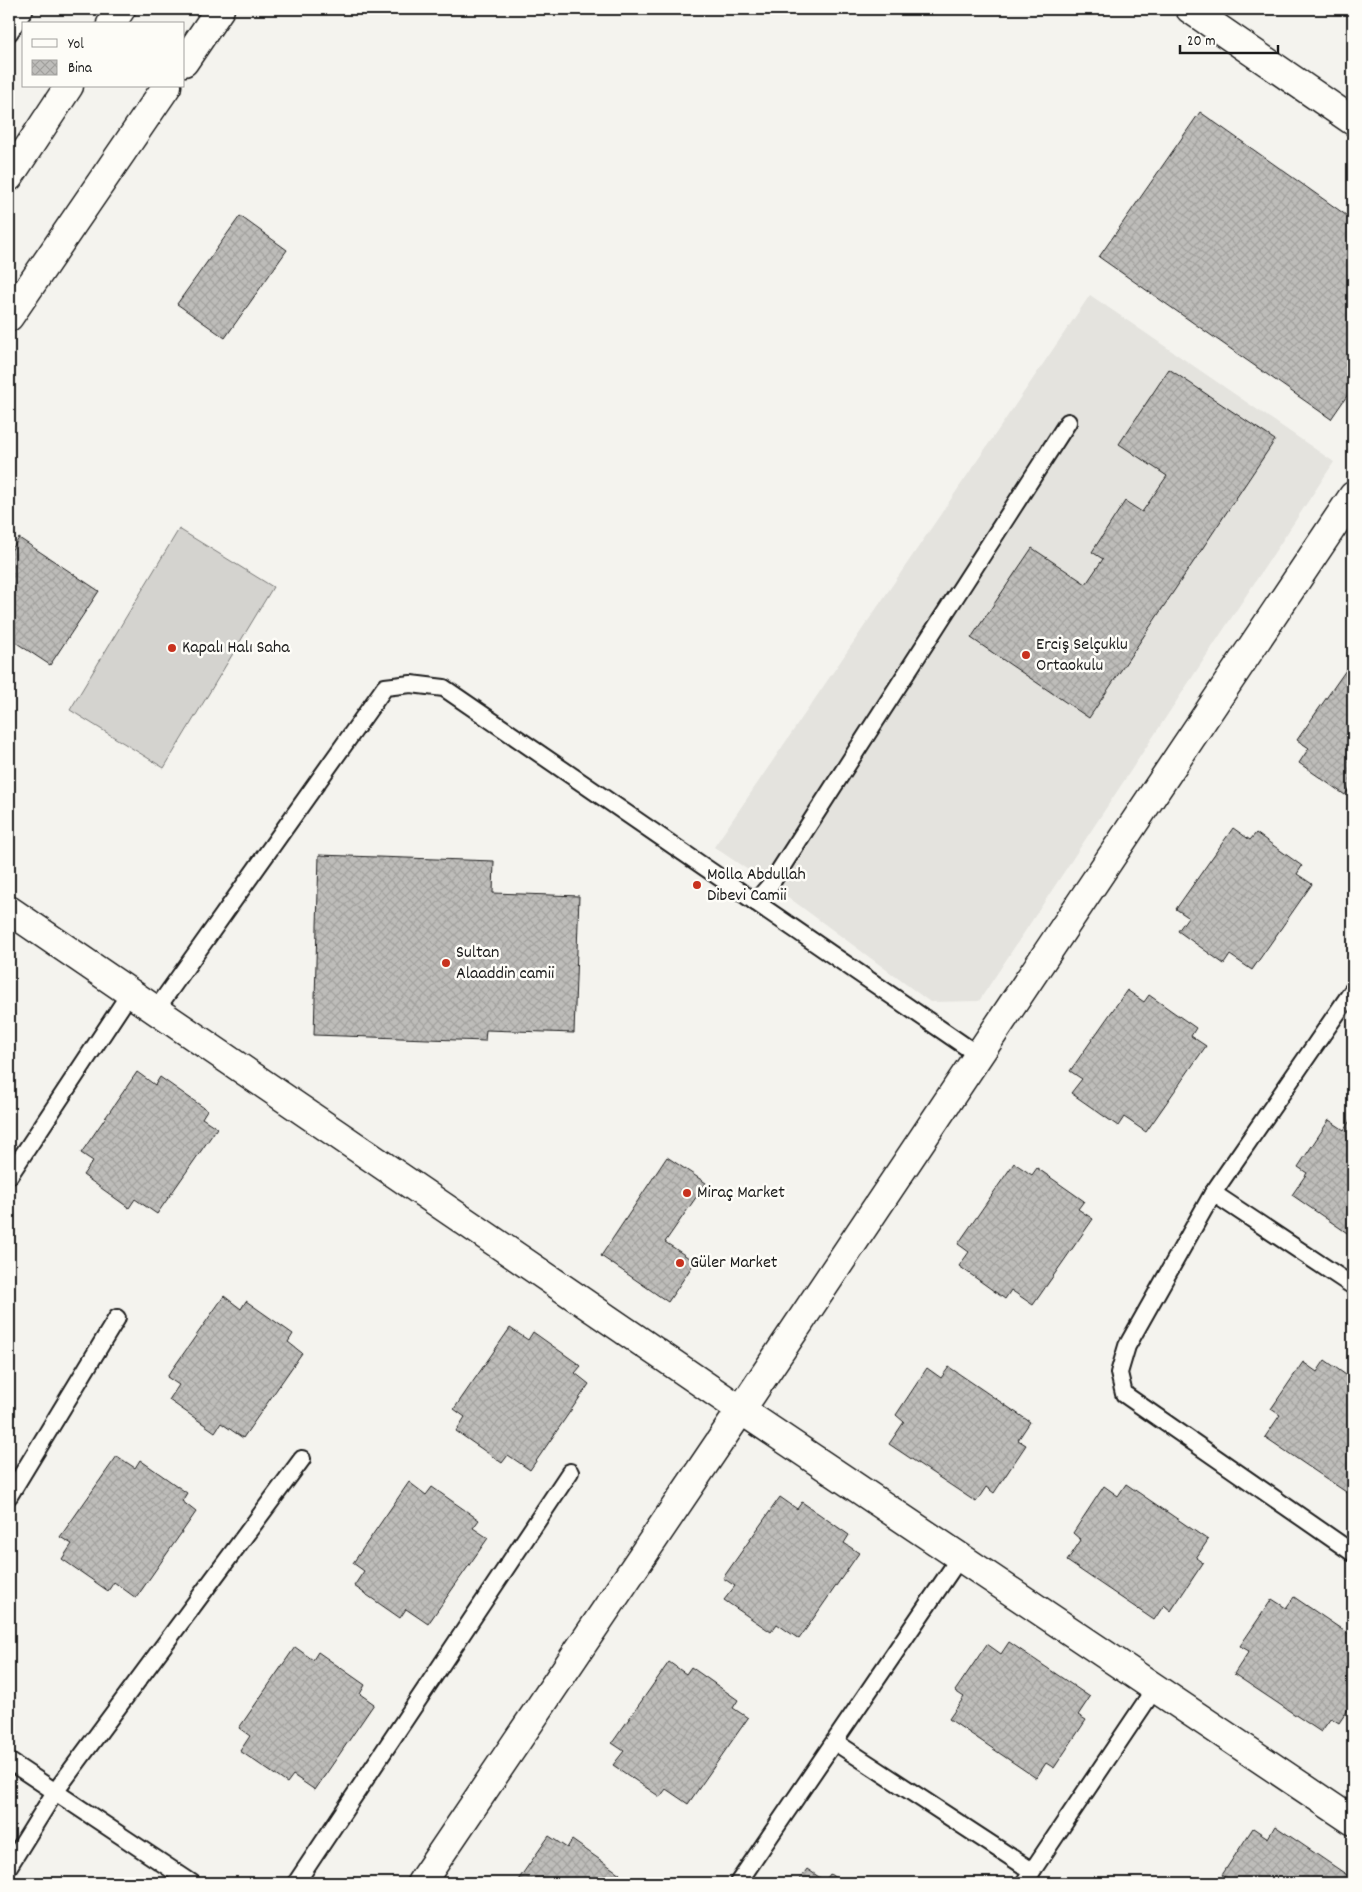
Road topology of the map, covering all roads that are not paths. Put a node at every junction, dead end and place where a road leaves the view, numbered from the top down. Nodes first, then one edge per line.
1 (25, 9) edge
2 (121, 9) edge
3 (220, 9) edge
4 (1190, 9) edge
5 (112, 22) edge
6 (9, 33) edge
7 (185, 61) edge
8 (68, 88) edge
9 (166, 88) edge
10 (1353, 121) edge
11 (9, 177) edge
12 (9, 317) edge
13 (1068, 422) dead end
14 (1353, 496) edge
15 (755, 902) junction
16 (9, 910) edge
17 (1353, 990) edge
18 (130, 993) junction
19 (155, 1010) junction
20 (978, 1056) junction
21 (9, 1176) edge
22 (1213, 1193) junction
23 (1353, 1286) edge
24 (117, 1318) dead end
25 (741, 1410) junction
26 (302, 1459) dead end
27 (570, 1472) dead end
28 (9, 1496) edge
29 (1353, 1554) edge
30 (960, 1557) junction
31 (1155, 1688) junction
32 (835, 1742) junction
33 (9, 1760) edge
34 (56, 1792) junction
35 (1353, 1821) edge
36 (9, 1866) edge
37 (1028, 1877) edge
38 (192, 1883) edge
39 (296, 1883) edge
40 (421, 1883) edge
41 (738, 1883) edge

1 - 6 lane
2 - 5 street
3 - 7 street
4 - 10 street
8 - 11 street
9 - 12 street
13 - 15 lane
14 - 20 street
15 - 19 lane
15 - 20 lane
16 - 18 street
17 - 22 lane
18 - 19 street
18 - 21 lane
19 - 25 street
20 - 25 street
22 - 23 lane
22 - 29 lane
24 - 28 lane
25 - 30 street
25 - 40 street
26 - 34 lane
27 - 39 lane
30 - 31 street
30 - 32 lane
31 - 35 street
31 - 37 lane
32 - 37 lane
32 - 41 lane
33 - 34 lane
34 - 36 lane
34 - 38 lane

